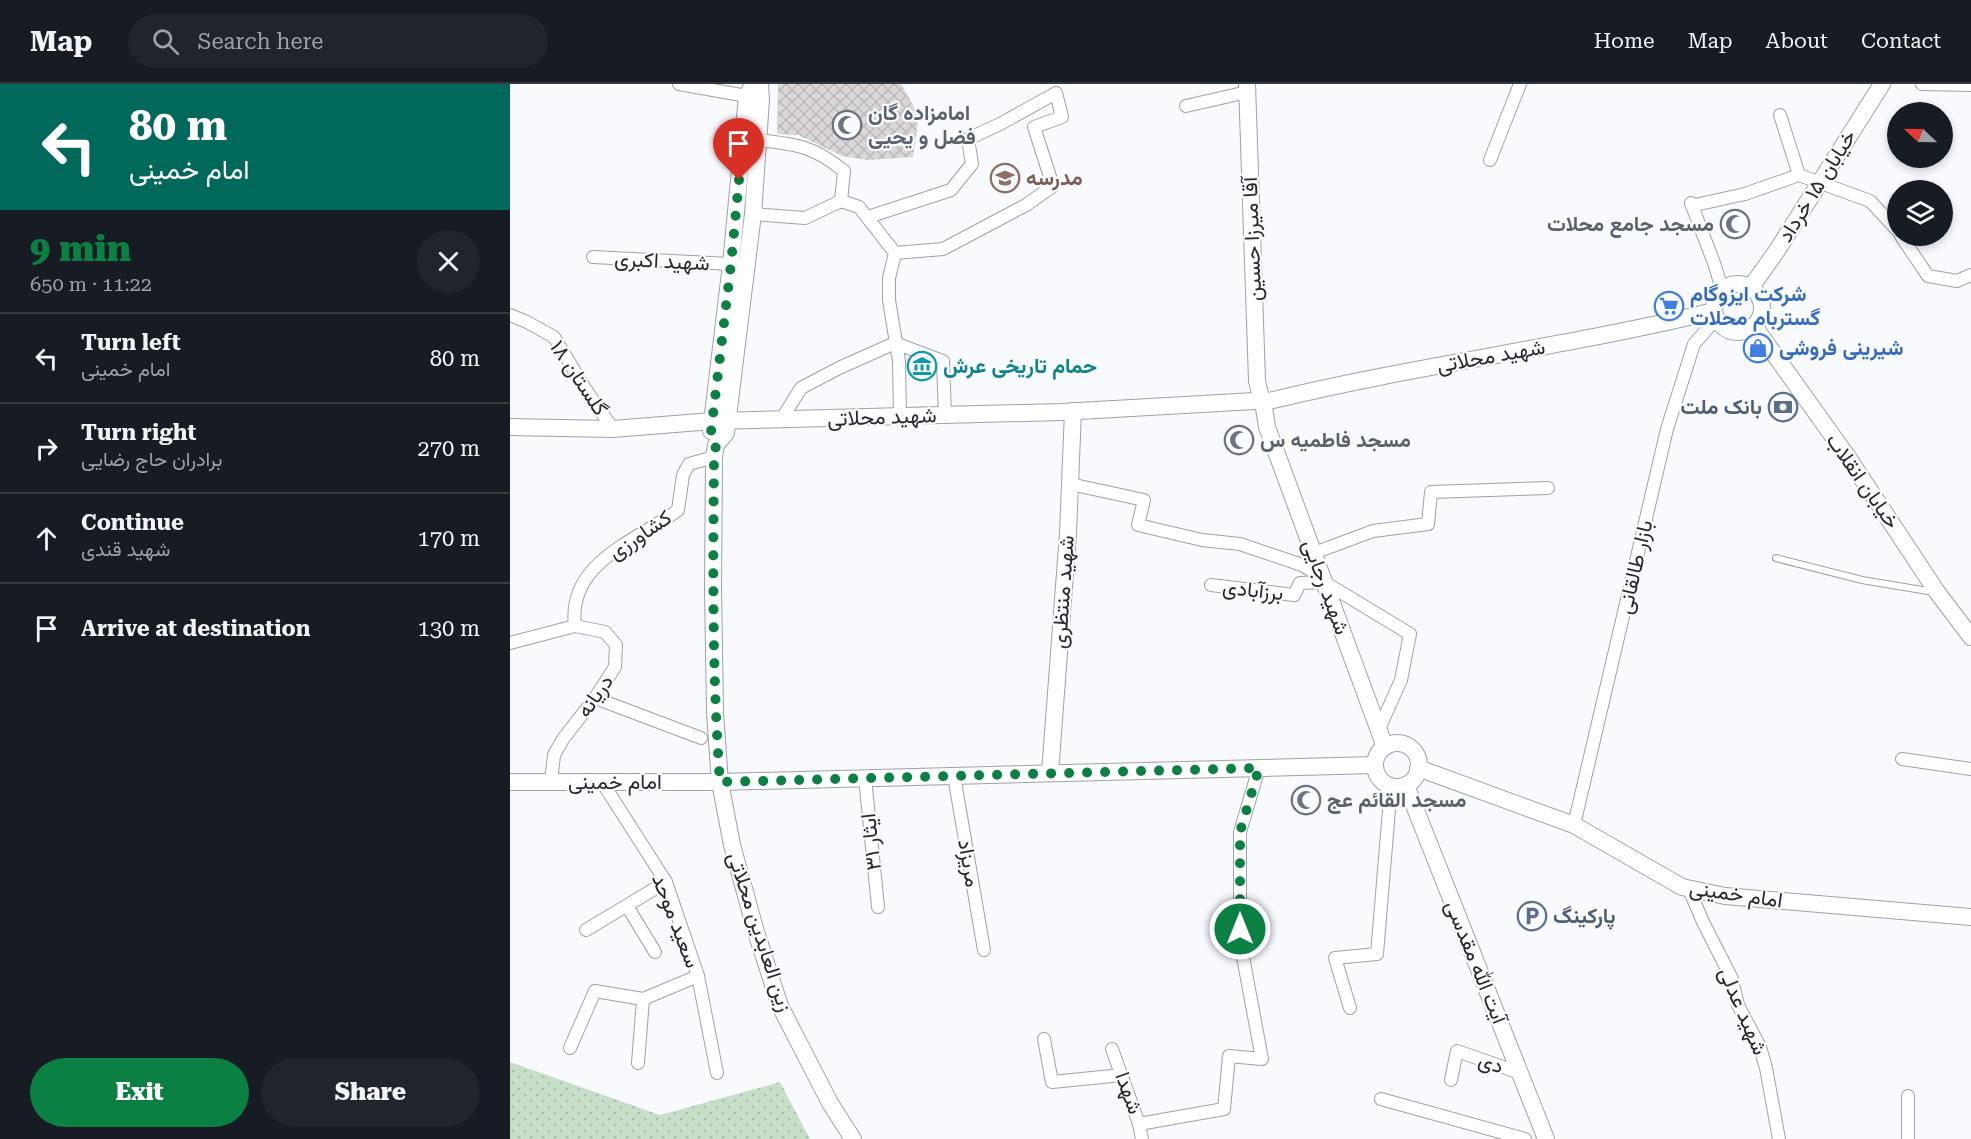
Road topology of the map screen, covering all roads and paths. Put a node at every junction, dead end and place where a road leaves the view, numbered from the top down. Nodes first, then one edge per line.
1 (679, 84) edge
2 (760, 84) edge
3 (1520, 84) edge
4 (1882, 84) edge
5 (1922, 84) edge
6 (1971, 85) edge
7 (1247, 88) edge
8 (750, 90) edge
9 (1186, 106) dead end
10 (1780, 115) dead end
11 (758, 140) junction
12 (1490, 160) dead end
13 (1799, 175) junction
14 (1820, 182) junction
15 (841, 201) junction
16 (753, 214) junction
17 (868, 217) junction
18 (1887, 219) edge
19 (1908, 246) edge
20 (895, 253) junction
21 (593, 257) dead end
22 (731, 264) junction
23 (1971, 275) edge
24 (1751, 287) junction
25 (1722, 289) junction
26 (510, 315) edge
27 (1715, 315) junction
28 (1754, 326) junction
29 (895, 343) junction
30 (1262, 401) junction
31 (1073, 411) junction
32 (945, 415) junction
33 (900, 416) junction
34 (781, 420) junction
35 (720, 421) junction
36 (510, 427) edge
37 (1267, 427) joint
38 (613, 429) junction
39 (715, 451) junction
40 (1070, 484) junction
41 (1548, 488) dead end
42 (1314, 553) junction
43 (1776, 558) dead end
44 (1324, 580) junction
45 (1211, 585) dead end
46 (1937, 592) junction
47 (575, 626) junction
48 (1971, 638) edge
49 (510, 643) edge
50 (595, 698) junction
51 (1379, 729) junction
52 (701, 738) dead end
53 (1385, 747) junction
54 (1902, 759) dead end
55 (1375, 765) junction
56 (1259, 768) junction
57 (1418, 768) junction
58 (1971, 769) edge
59 (1050, 773) junction
60 (954, 776) junction
61 (865, 778) junction
62 (551, 782) junction
63 (603, 782) junction
64 (728, 782) junction
65 (510, 783) edge
66 (1398, 785) junction
67 (1574, 825) junction
68 (666, 882) junction
69 (1689, 889) junction
70 (627, 906) junction
71 (878, 907) dead end
72 (1971, 917) edge
73 (585, 930) dead end
74 (984, 950) dead end
75 (655, 952) dead end
76 (698, 976) junction
77 (643, 999) junction
78 (1350, 1008) dead end
79 (1044, 1039) dead end
80 (570, 1048) dead end
81 (1112, 1049) dead end
82 (638, 1063) dead end
83 (717, 1072) dead end
84 (1520, 1072) junction
85 (1122, 1075) junction
86 (1451, 1080) dead end
87 (1908, 1096) dead end
88 (1381, 1099) dead end
89 (1139, 1124) junction
90 (1517, 1138) edge
91 (853, 1139) edge
92 (1142, 1139) edge
93 (1546, 1139) edge
94 (1779, 1139) edge
95 (1908, 1139) edge

1 - 8 street
2 - 11 main road
3 - 12 street
4 - 14 main road, خیابان ۱۵ خرداد
5 - 6 street
7 - 9 street
7 - 30 main road, آقا میرزا حسین
8 - 22 main road
10 - 13 street
11 - 15 street
11 - 16 main road
13 - 14 street
13 - 25 street
14 - 18 street
14 - 24 main road, خیابان ۱۵ خرداد
15 - 16 street
15 - 17 street
16 - 35 main road
17 - 20 street
17 - 20 street
19 - 23 street
20 - 29 street
21 - 22 street, شهید اکبری
22 - 35 main road
24 - 25 main road
24 - 28 main road
25 - 27 main road
26 - 38 street, گلستان ۱۸
27 - 28 main road
27 - 30 main road, شهید محلاتی
27 - 67 street, بازار طالقانی
28 - 46 main road, خیابان انقلاب
29 - 32 street
29 - 33 street
29 - 34 street
30 - 31 main road, شهید محلاتی
30 - 37 main road, آقا میرزا حسین
31 - 32 main road, شهید محلاتی
31 - 40 main road, شهید منتظری
32 - 33 main road, شهید محلاتی
33 - 34 main road, شهید محلاتی
34 - 35 main road, شهید محلاتی
35 - 38 main road, شهید محلاتی
35 - 39 main road
36 - 38 main road, شهید محلاتی
37 - 42 main road, شهید رجایی
39 - 47 street, کشاورزی
39 - 64 main road, زین العابدین محلاتی
40 - 44 street
40 - 59 main road, شهید منتظری
41 - 42 street
42 - 44 main road, شهید رجایی
43 - 46 lane
44 - 45 street, برزآبادی
44 - 51 main road, شهید رجایی
44 - 51 street
46 - 48 main road, خیابان انقلاب
47 - 49 street, دریانه
47 - 50 street, دریانه
50 - 52 street
50 - 62 street, دریانه
51 - 53 main road, شهید رجایی
53 - 55 main road
53 - 57 main road
54 - 58 street
55 - 56 main road, امام خمینی
55 - 66 main road
56 - 59 main road, امام خمینی
56 - 89 street
57 - 66 main road
57 - 67 main road, امام خمینی
59 - 60 main road, امام خمینی
60 - 61 main road, امام خمینی
60 - 74 street, مریزاد
61 - 64 main road, امام خمینی
61 - 71 street, ایثار ۳۱
62 - 63 main road, امام خمینی
62 - 65 main road, امام خمینی
63 - 64 main road, امام خمینی
63 - 68 street, سعید موحد
64 - 91 main road, زین العابدین محلاتی
66 - 78 street
66 - 84 main road, آیت الله مقدسی
67 - 69 main road, امام خمینی
68 - 70 street
68 - 76 street, سعید موحد
69 - 72 main road, امام خمینی
69 - 94 street, شهید عدلی
70 - 73 street
70 - 75 street
76 - 77 street
76 - 83 street, سعید موحد
77 - 80 street
77 - 82 street
79 - 85 street
81 - 85 street, شهدا
84 - 86 street, دی
84 - 93 main road, آیت الله مقدسی
85 - 89 street, شهدا
87 - 95 street
88 - 90 street
89 - 92 street, شهدا

